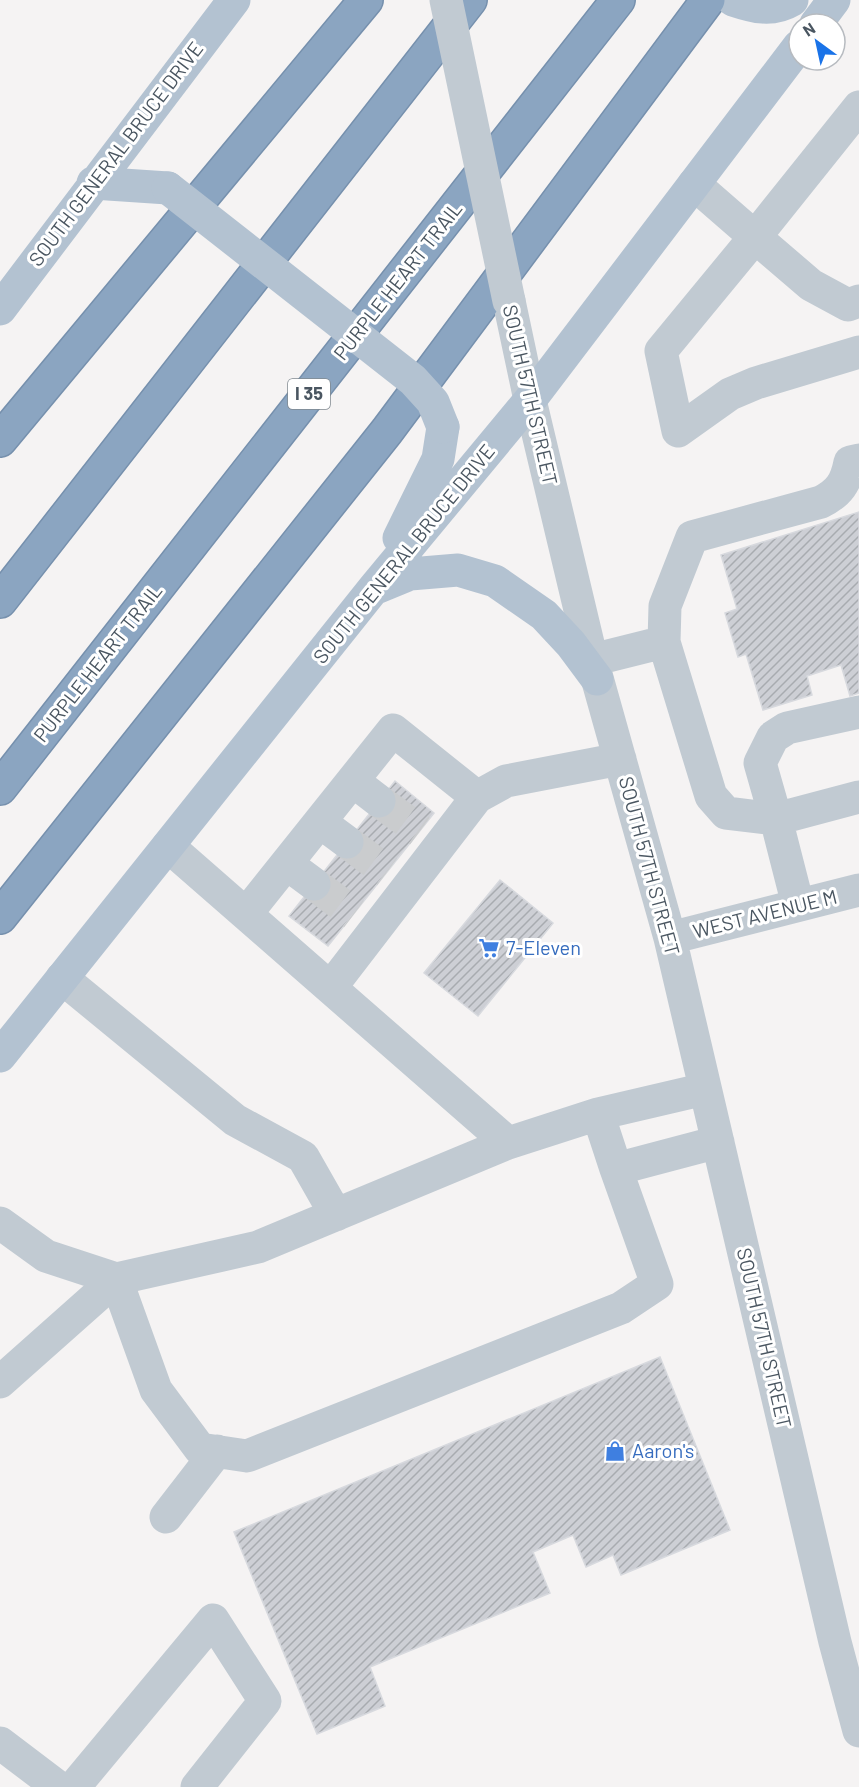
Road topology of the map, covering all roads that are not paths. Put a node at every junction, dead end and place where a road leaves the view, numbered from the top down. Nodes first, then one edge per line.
1 (234, 0) edge
2 (366, 0) edge
3 (446, 0) edge
4 (470, 0) edge
5 (618, 0) edge
6 (708, 0) edge
7 (734, 0) edge
8 (792, 0) edge
9 (787, 62) edge
10 (859, 107) edge
11 (93, 183) junction
12 (694, 184) junction
13 (755, 237) junction
14 (859, 302) edge
15 (0, 309) edge
16 (859, 352) edge
17 (530, 400) junction
18 (0, 440) edge
19 (859, 460) edge
20 (374, 588) junction
21 (0, 601) edge
22 (664, 642) junction
23 (595, 669) junction
24 (859, 712) edge
25 (620, 759) junction
26 (353, 781) junction
27 (0, 788) edge
28 (477, 797) junction
29 (859, 797) edge
30 (379, 801) tunnel mouth
31 (776, 819) junction
32 (320, 822) junction
33 (347, 842) tunnel mouth
34 (168, 846) junction
35 (286, 864) junction
36 (314, 884) tunnel mouth
37 (859, 890) edge
38 (798, 905) junction
39 (246, 914) junction
40 (0, 917) edge
41 (670, 938) junction
42 (62, 978) junction
43 (331, 987) junction
44 (0, 1056) edge
45 (705, 1089) junction
46 (598, 1114) junction
47 (718, 1142) junction
48 (508, 1143) junction
49 (616, 1169) junction
50 (336, 1215) junction
51 (0, 1223) edge
52 (116, 1279) junction
53 (0, 1382) edge
54 (217, 1451) junction
55 (166, 1517) dead end
56 (847, 1639) edge
57 (859, 1731) edge
58 (0, 1743) edge
59 (58, 1787) edge
60 (74, 1787) edge
61 (197, 1787) edge

1 - 11 main road, SOUTH GENERAL BRUCE DRIVE
2 - 18 highway
3 - 17 street, SOUTH 57TH STREET, bridge
4 - 21 highway
5 - 27 highway, PURPLE HEART TRAIL / I 35
6 - 40 highway
7 - 8 main road
9 - 12 main road, SOUTH GENERAL BRUCE DRIVE
10 - 13 street
11 - 15 main road, SOUTH GENERAL BRUCE DRIVE
11 - 20 main road, bridge
12 - 13 street
12 - 17 main road, SOUTH GENERAL BRUCE DRIVE
13 - 14 street
13 - 16 street
17 - 20 main road, SOUTH GENERAL BRUCE DRIVE
17 - 23 street, SOUTH 57TH STREET
19 - 22 street
20 - 23 main road
20 - 34 main road, SOUTH GENERAL BRUCE DRIVE
22 - 23 street
22 - 31 street
23 - 25 street, SOUTH 57TH STREET
24 - 31 street
25 - 28 street
25 - 41 street, SOUTH 57TH STREET
26 - 28 street
26 - 30 street
26 - 32 street
28 - 43 street
29 - 31 street
31 - 38 street
32 - 33 street
32 - 35 street
34 - 39 street
34 - 42 main road, SOUTH GENERAL BRUCE DRIVE
35 - 36 street
35 - 39 street
37 - 38 street, WEST AVENUE M
38 - 41 street, WEST AVENUE M
39 - 43 street
41 - 45 street, SOUTH 57TH STREET
42 - 44 main road, SOUTH GENERAL BRUCE DRIVE
42 - 50 street
43 - 48 street
45 - 46 street
45 - 47 street, SOUTH 57TH STREET
46 - 48 street
46 - 49 street
47 - 49 street
47 - 56 street, SOUTH 57TH STREET
48 - 50 street
49 - 54 street
50 - 52 street
51 - 52 street
52 - 53 street
52 - 54 street
54 - 55 street
56 - 57 street, SOUTH 57TH STREET
58 - 59 street
60 - 61 street

